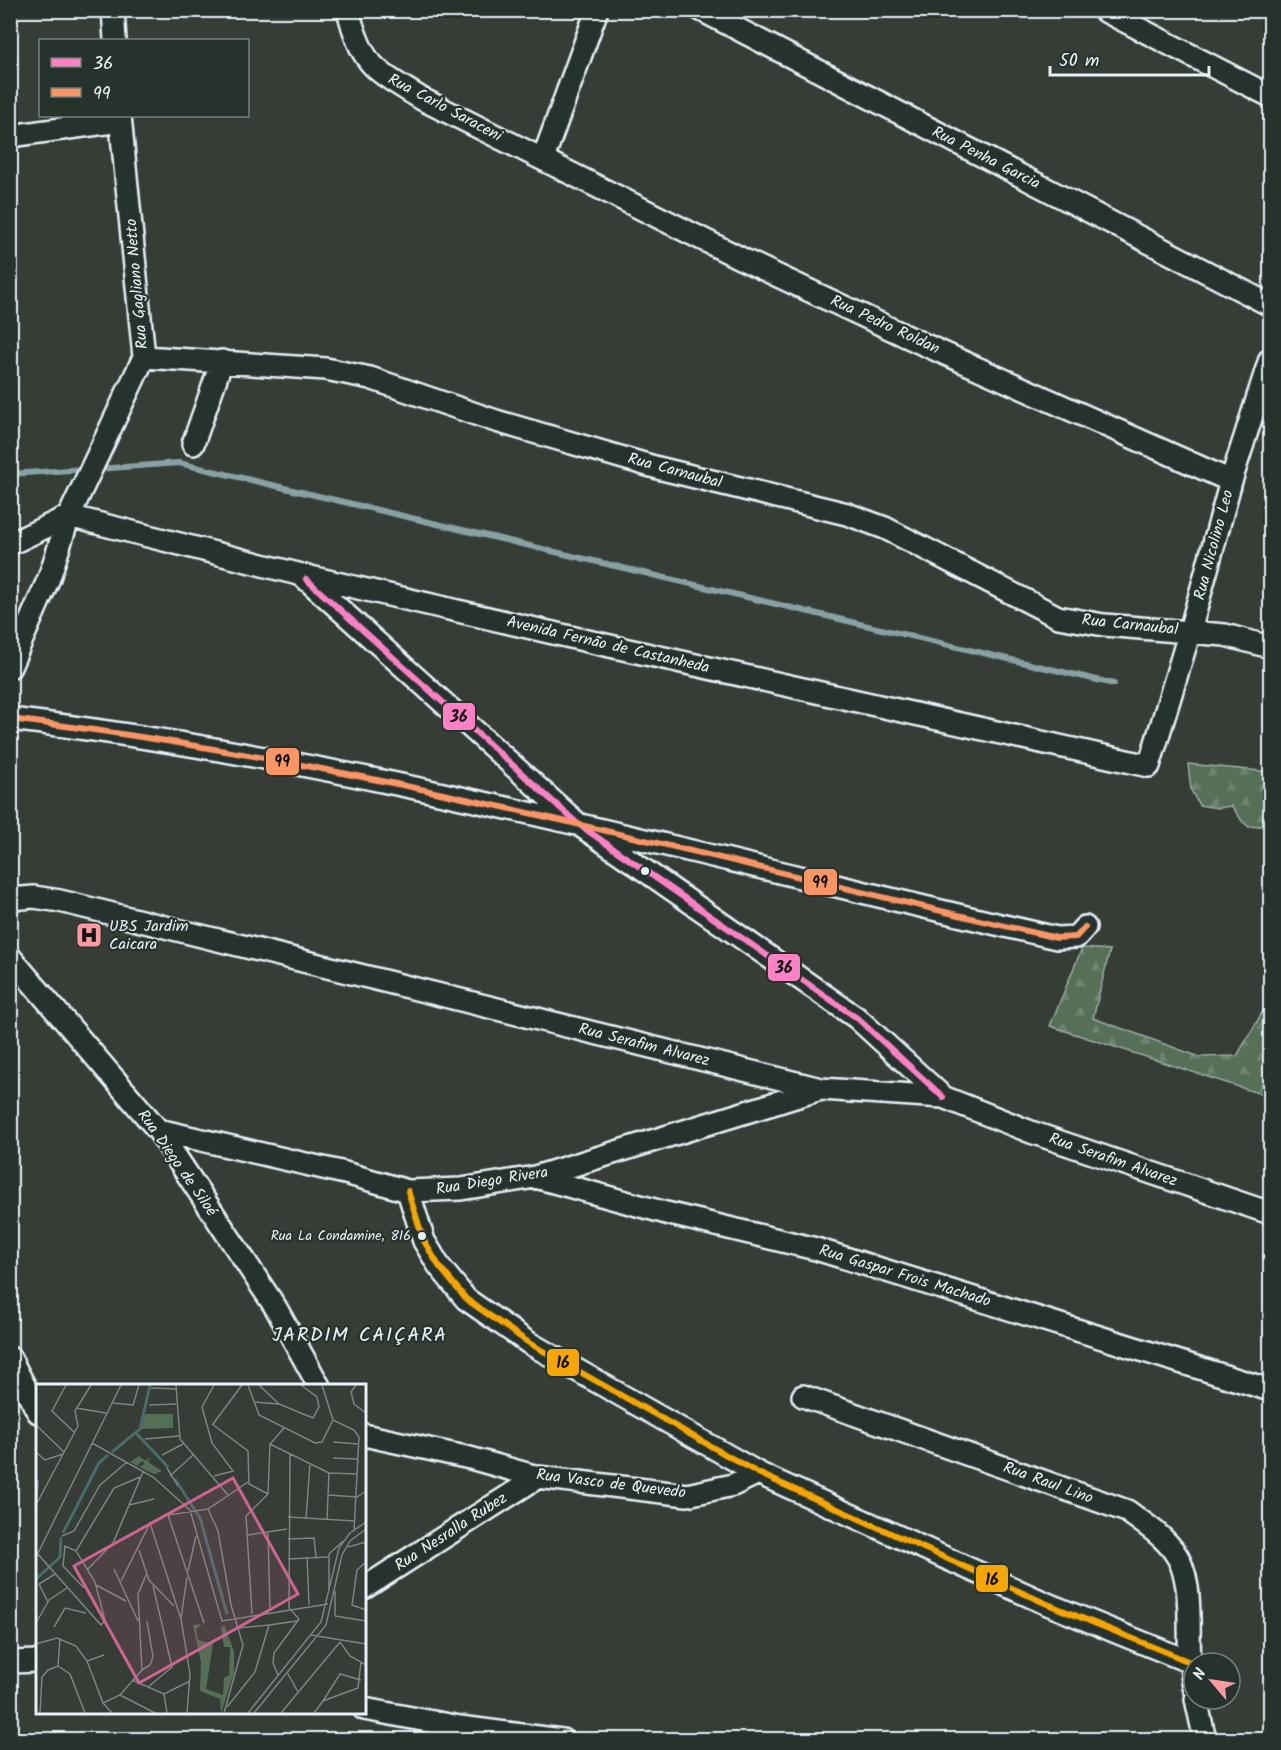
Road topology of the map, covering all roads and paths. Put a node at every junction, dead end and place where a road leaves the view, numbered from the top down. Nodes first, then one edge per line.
1 (113, 10) edge
2 (348, 10) edge
3 (597, 10) edge
4 (702, 10) edge
5 (1103, 10) edge
6 (115, 39) edge
7 (1270, 96) edge
8 (120, 118) edge
9 (10, 136) edge
10 (543, 159) junction
11 (1270, 305) edge
12 (144, 357) junction
13 (1270, 359) edge
14 (222, 361) junction
15 (193, 444) dead end
16 (1231, 481) junction
17 (69, 516) junction
18 (10, 544) edge
19 (302, 575) junction
20 (1190, 631) junction
21 (1270, 647) edge
22 (10, 666) edge
23 (10, 719) edge
24 (1148, 766) joint
25 (578, 824) junction
26 (10, 899) edge
27 (1085, 927) dead end
28 (10, 957) edge
29 (821, 1089) junction
30 (943, 1097) junction
31 (158, 1130) junction
32 (535, 1177) junction
33 (408, 1191) junction
34 (1270, 1213) edge
35 (10, 1358) edge
36 (318, 1384) edge
37 (1270, 1390) edge
38 (803, 1396) dead end
39 (36, 1408) edge
40 (366, 1435) edge
41 (758, 1473) junction
42 (538, 1477) junction
43 (366, 1587) edge
44 (1190, 1651) edge
45 (1182, 1659) edge
46 (36, 1661) edge
47 (10, 1662) edge
48 (366, 1709) edge
49 (1199, 1711) edge
50 (562, 1740) edge
51 (1205, 1740) edge

1 - 6 street
2 - 10 street, Rua Carlo Saraceni
3 - 10 street
4 - 11 street, Rua Penha Garcia
5 - 7 street
8 - 9 street
8 - 12 street, Rua Gagliano Netto
10 - 16 street, Rua Pedro Roldan
12 - 14 street, Rua Carnaubal
12 - 17 street, Rua Gagliano Netto
13 - 16 street, Rua Nicolino Leo
14 - 15 street
14 - 20 street, Rua Carnaubal
16 - 20 street, Rua Nicolino Leo
17 - 18 street
17 - 19 street, Avenida Fernão de Castanheda
17 - 22 street, Rua Gagliano Netto
19 - 24 street, Avenida Fernão de Castanheda
19 - 25 street
20 - 21 street, Rua Carnaubal
20 - 24 street, Rua Nicolino Leo
23 - 25 street
25 - 27 street
25 - 30 street
26 - 29 street, Rua Serafim Alvarez
28 - 31 street, Rua Diego de Siloé
29 - 30 street, Rua Serafim Alvarez
29 - 32 street, Rua Diego Rivera
30 - 34 street, Rua Serafim Alvarez
31 - 33 street, Rua Diego Rivera
31 - 36 street, Rua Diego de Siloé
32 - 33 street, Rua Diego Rivera
32 - 37 street, Rua Gaspar Frois Machado
33 - 41 street
35 - 39 street
38 - 44 street, Rua Raul Lino
40 - 42 street, Rua Vasco de Quevedo
41 - 42 street, Rua Vasco de Quevedo
41 - 45 street
42 - 43 street, Rua Nesralla Rubez
46 - 47 street
48 - 50 street
49 - 51 street

